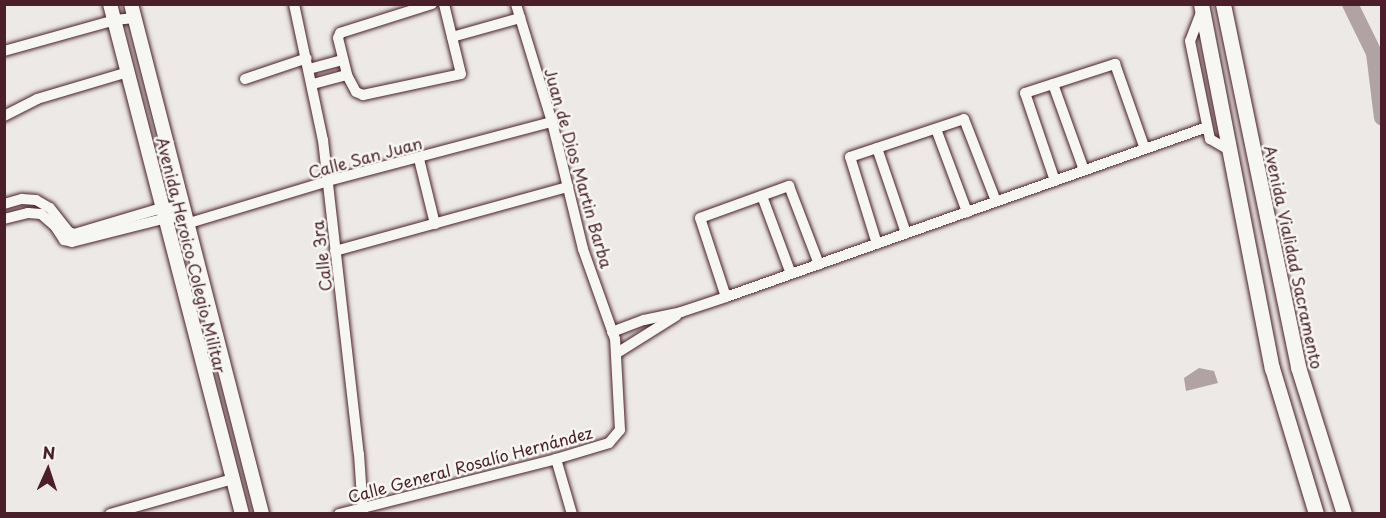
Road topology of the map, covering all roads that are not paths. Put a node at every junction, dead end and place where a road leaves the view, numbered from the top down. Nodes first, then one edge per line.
1 (110, 4) edge
2 (294, 4) edge
3 (432, 4) edge
4 (444, 4) edge
5 (516, 4) edge
6 (1223, 4) edge
7 (1202, 7) edge
8 (132, 11) edge
9 (520, 18) junction
10 (115, 20) junction
11 (452, 37) junction
12 (4, 51) edge
13 (343, 60) junction
14 (308, 63) junction
15 (128, 72) junction
16 (347, 75) junction
17 (244, 79) dead end
18 (313, 84) junction
19 (1053, 84) junction
20 (4, 116) edge
21 (552, 122) junction
22 (1207, 127) junction
23 (936, 129) junction
24 (877, 148) junction
25 (1145, 149) junction
26 (1231, 151) junction
27 (419, 159) junction
28 (1084, 170) junction
29 (1055, 181) junction
30 (328, 182) junction
31 (568, 188) junction
32 (762, 196) junction
33 (996, 201) junction
34 (4, 204) edge
35 (42, 209) junction
36 (967, 212) junction
37 (164, 213) junction
38 (184, 216) junction
39 (4, 219) edge
40 (435, 224) junction
41 (906, 233) junction
42 (877, 244) junction
43 (335, 251) junction
44 (819, 264) junction
45 (790, 274) junction
46 (726, 297) junction
47 (681, 312) junction
48 (612, 333) junction
49 (617, 353) junction
50 (609, 443) joint
51 (556, 459) junction
52 (233, 479) junction
53 (147, 508) edge
54 (362, 510) edge
55 (110, 513) edge
56 (242, 513) edge
57 (262, 513) edge
58 (339, 513) edge
59 (572, 513) edge
60 (1316, 513) edge
61 (1344, 513) edge

1 - 10 main road, Avenida Heroico Colegio Militar
2 - 14 street, Calle 3ra
3 - 13 street
4 - 11 street
5 - 9 street, Juan de Dios Martin Barba
6 - 61 highway, Avenida Vialidad Sacramento
7 - 22 street
7 - 26 highway
8 - 10 street
8 - 38 main road, Avenida Heroico Colegio Militar
9 - 11 street
9 - 21 street, Juan de Dios Martin Barba
10 - 12 street
10 - 15 main road, Avenida Heroico Colegio Militar
11 - 16 street
13 - 14 street
13 - 16 street
14 - 17 street
14 - 18 street, Calle 3ra
15 - 20 street
15 - 37 main road, Avenida Heroico Colegio Militar
16 - 18 street
18 - 30 street, Calle 3ra
19 - 25 street
19 - 28 street
19 - 29 street
21 - 27 street, Calle San Juan
21 - 31 street, Juan de Dios Martin Barba
22 - 25 street
22 - 26 street
23 - 24 street
23 - 33 street
23 - 36 street
24 - 41 street
24 - 42 street
25 - 28 street
26 - 60 highway
27 - 30 street, Calle San Juan
27 - 40 street
28 - 29 street
29 - 33 street
30 - 38 street, Calle San Juan
30 - 43 street, Calle 3ra
31 - 40 street
31 - 48 street, Juan de Dios Martin Barba
32 - 44 street
32 - 45 street
32 - 46 street
33 - 36 street
34 - 35 street
35 - 37 street, Calle San Juan
35 - 39 street
36 - 41 street
37 - 38 street, Calle San Juan
37 - 52 main road, Avenida Heroico Colegio Militar
38 - 57 main road, Avenida Heroico Colegio Militar
40 - 43 street
41 - 42 street
42 - 44 street
43 - 54 street, Calle 3ra
44 - 45 street
45 - 46 street
46 - 47 street
47 - 48 street
47 - 49 street
48 - 49 street, Juan de Dios Martin Barba
49 - 50 street, Juan de Dios Martin Barba
50 - 51 street, Calle General Rosalío Hernández
51 - 54 street, Calle General Rosalío Hernández
51 - 59 street
52 - 53 street
52 - 56 main road, Avenida Heroico Colegio Militar
53 - 55 street
54 - 58 street, Calle General Rosalío Hernández

